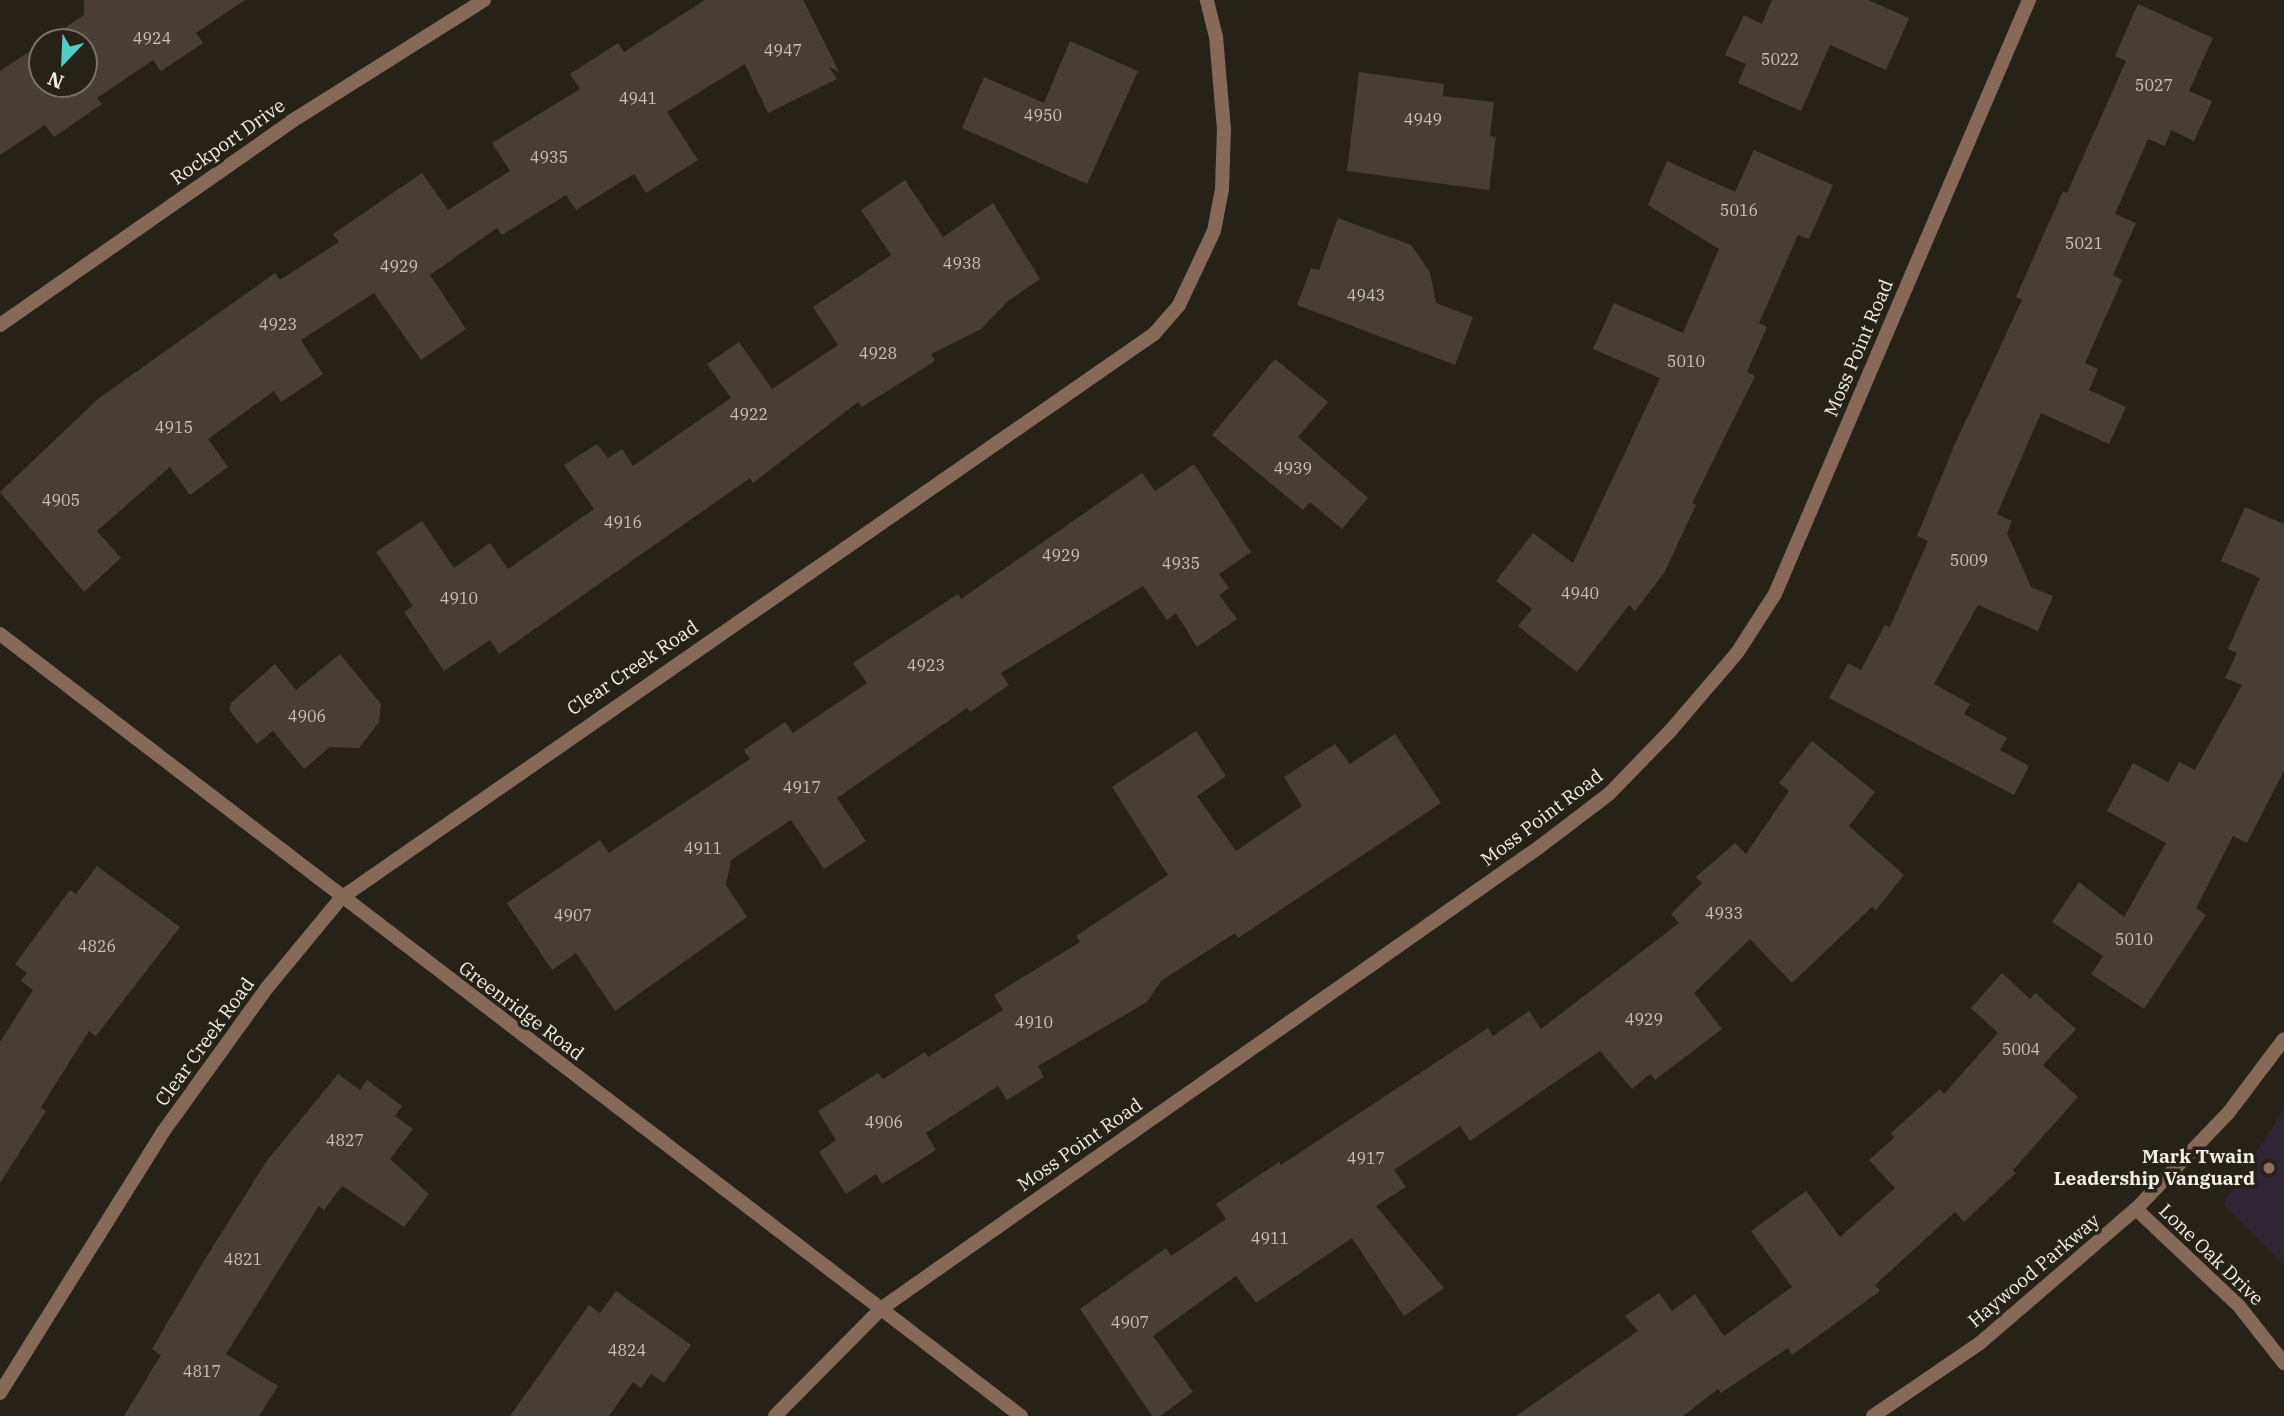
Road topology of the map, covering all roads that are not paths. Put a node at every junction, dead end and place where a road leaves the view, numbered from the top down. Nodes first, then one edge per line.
1 (484, 0) edge
2 (1207, 0) edge
3 (2029, 0) edge
4 (0, 325) edge
5 (0, 634) edge
6 (341, 898) junction
7 (2284, 1039) edge
8 (2136, 1209) junction
9 (882, 1308) junction
10 (2284, 1363) edge
11 (0, 1393) edge
12 (775, 1416) edge
13 (1021, 1416) edge
14 (1873, 1416) edge

1 - 4 street, Rockport Drive
2 - 6 street, Clear Creek Road
3 - 9 street, Moss Point Road
5 - 6 street, Greenridge Road
6 - 9 street, Greenridge Road
6 - 11 street, Clear Creek Road
7 - 8 street, Haywood Parkway
8 - 10 street, Lone Oak Drive
8 - 14 street, Haywood Parkway
9 - 12 street, Moss Point Road
9 - 13 street, Greenridge Road

